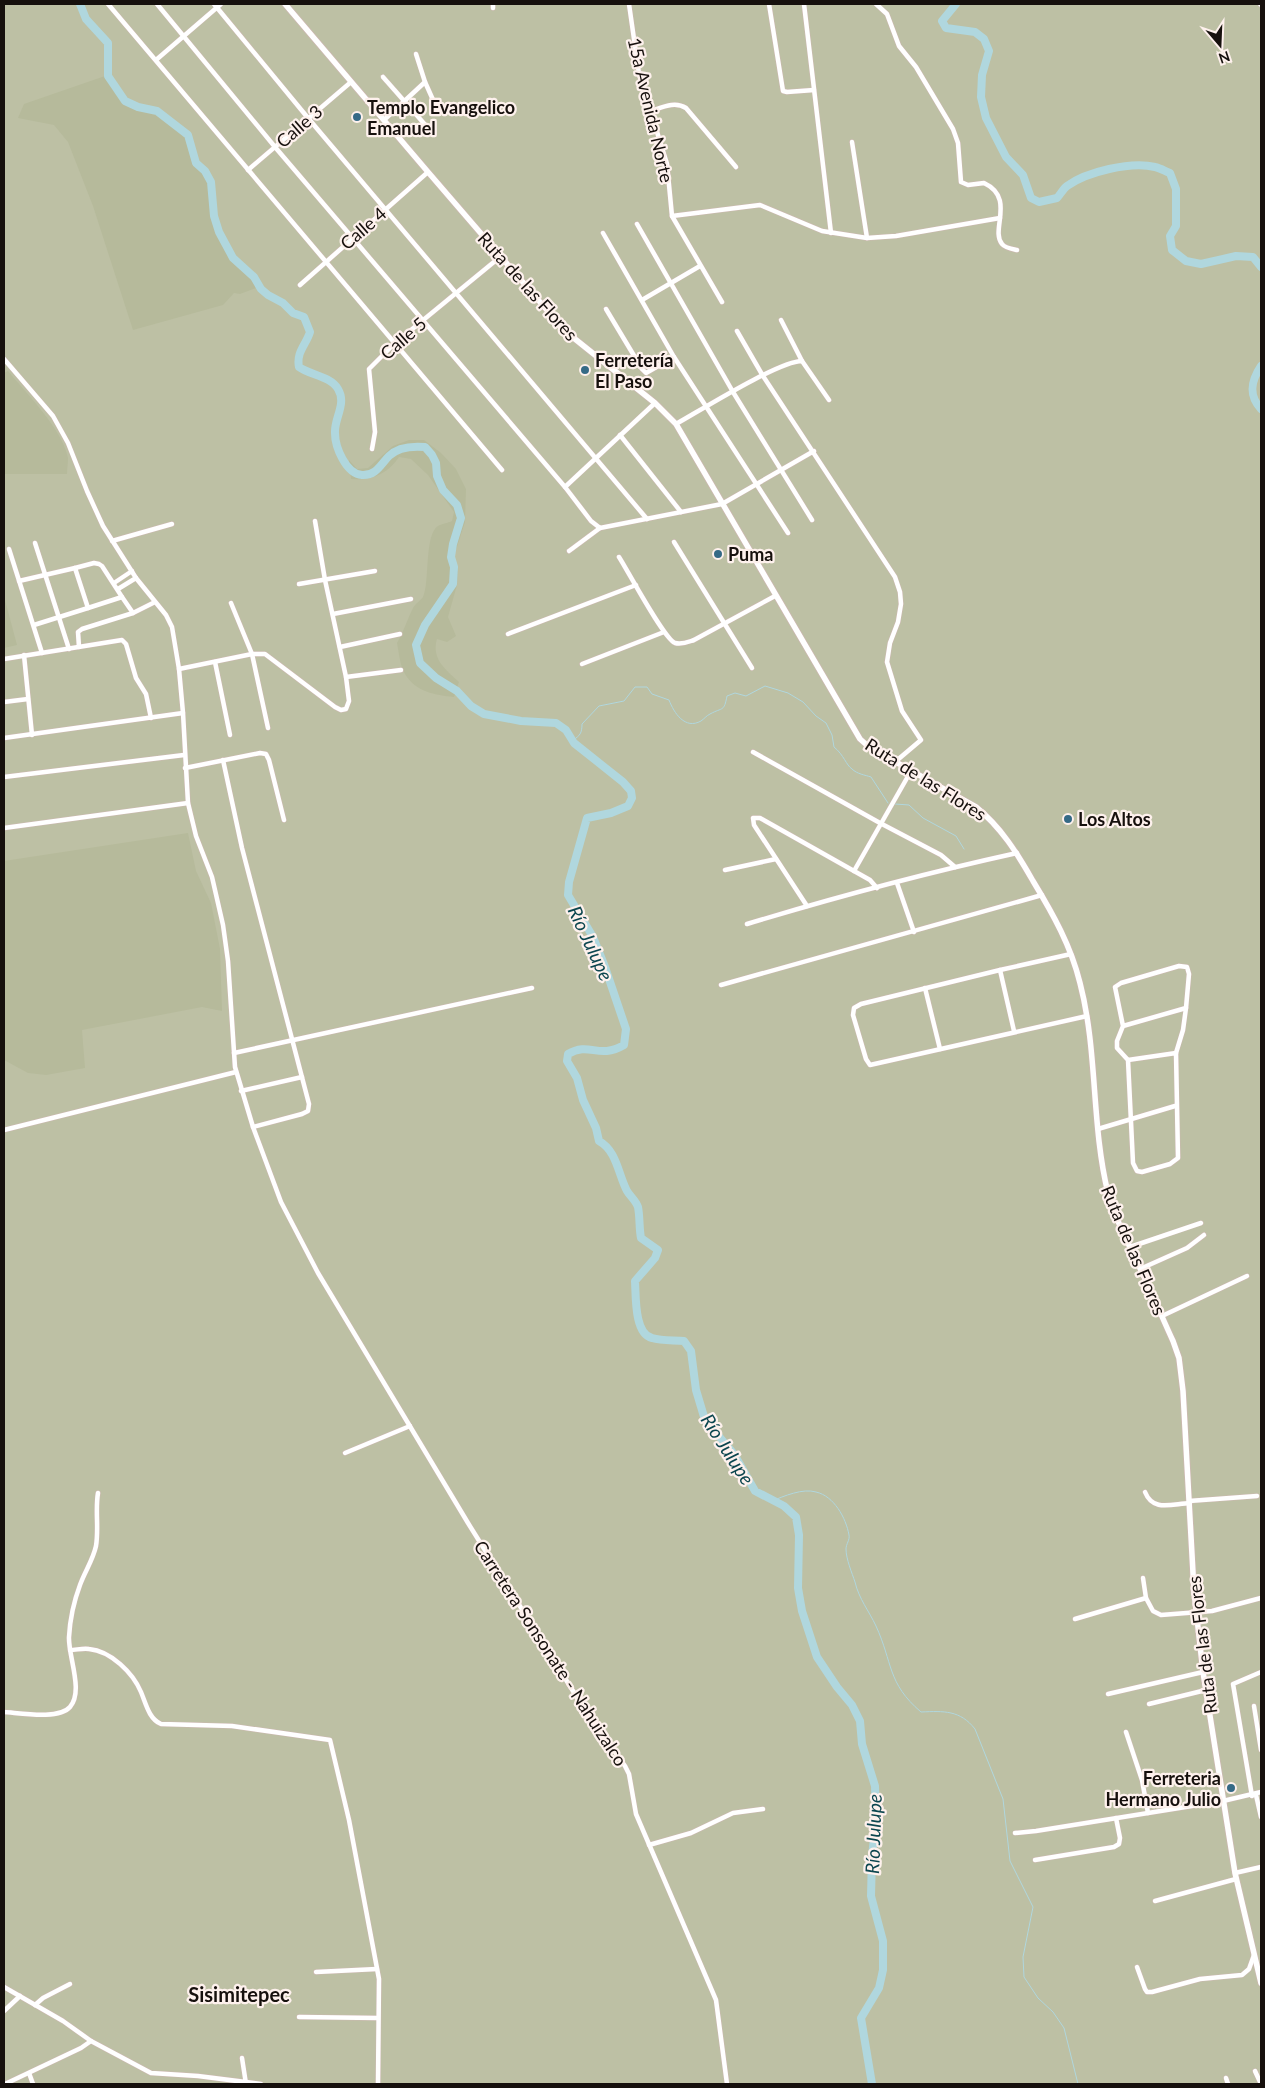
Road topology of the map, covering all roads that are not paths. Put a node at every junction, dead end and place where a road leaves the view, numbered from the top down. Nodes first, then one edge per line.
1 (108, 4) edge
2 (157, 4) edge
3 (285, 4) edge
4 (629, 4) edge
5 (769, 4) edge
6 (804, 4) edge
7 (876, 4) edge
8 (218, 5) edge
9 (183, 36) junction
10 (416, 54) dead end
11 (156, 60) junction
12 (383, 77) dead end
13 (351, 82) junction
14 (425, 82) junction
15 (814, 90) junction
16 (404, 101) junction
17 (651, 111) junction
18 (438, 112) dead end
19 (308, 118) junction
20 (384, 120) junction
21 (428, 128) dead end
22 (852, 142) dead end
23 (275, 147) junction
24 (736, 167) dead end
25 (248, 170) junction
26 (428, 172) junction
27 (386, 208) junction
28 (672, 216) junction
29 (1000, 218) junction
30 (637, 224) dead end
31 (831, 232) junction
32 (603, 233) dead end
33 (353, 237) junction
34 (867, 238) junction
35 (1017, 250) dead end
36 (500, 257) junction
37 (325, 262) junction
38 (700, 266) junction
39 (670, 283) junction
40 (300, 285) dead end
41 (457, 293) junction
42 (642, 300) junction
43 (722, 302) dead end
44 (606, 309) dead end
45 (781, 320) dead end
46 (423, 321) junction
47 (737, 331) dead end
48 (394, 344) junction
49 (674, 357) junction
50 (4, 359) edge
51 (802, 360) junction
52 (763, 376) junction
53 (733, 392) junction
54 (829, 400) dead end
55 (655, 403) junction
56 (705, 408) junction
57 (676, 424) junction
58 (620, 435) junction
59 (372, 449) dead end
60 (814, 452) junction
61 (595, 458) junction
62 (780, 469) junction
63 (502, 470) dead end
64 (756, 484) junction
65 (565, 487) junction
66 (722, 504) junction
67 (681, 512) junction
68 (647, 519) junction
69 (812, 520) dead end
70 (315, 521) dead end
71 (172, 524) dead end
72 (600, 528) junction
73 (788, 533) dead end
74 (112, 541) junction
75 (674, 542) dead end
76 (34, 543) dead end
77 (9, 549) dead end
78 (569, 551) dead end
79 (619, 557) dead end
80 (75, 568) junction
81 (132, 571) junction
82 (375, 571) dead end
83 (44, 575) junction
84 (136, 578) junction
85 (325, 580) junction
86 (19, 581) junction
87 (114, 583) junction
88 (299, 584) dead end
89 (636, 585) junction
90 (118, 589) junction
91 (775, 596) junction
92 (122, 597) junction
93 (411, 599) dead end
94 (155, 602) junction
95 (231, 603) dead end
96 (88, 608) junction
97 (133, 613) junction
98 (333, 614) junction
99 (58, 618) junction
100 (723, 624) junction
101 (34, 626) junction
102 (664, 632) junction
103 (400, 634) dead end
104 (508, 634) dead end
105 (340, 647) junction
106 (79, 648) junction
107 (69, 649) junction
108 (42, 653) junction
109 (252, 654) junction
110 (24, 656) junction
111 (4, 659) edge
112 (215, 662) junction
113 (582, 664) dead end
114 (752, 668) dead end
115 (179, 669) junction
116 (401, 670) dead end
117 (346, 676) junction
118 (28, 699) junction
119 (4, 702) edge
120 (183, 713) junction
121 (151, 718) junction
122 (268, 728) dead end
123 (32, 735) junction
124 (230, 735) dead end
125 (4, 738) edge
126 (754, 752) dead end
127 (184, 755) junction
128 (223, 760) junction
129 (895, 762) junction
130 (185, 768) junction
131 (912, 771) junction
132 (4, 777) edge
133 (188, 803) junction
134 (284, 820) dead end
135 (880, 823) junction
136 (4, 828) edge
137 (1017, 854) junction
138 (776, 859) junction
139 (955, 867) junction
140 (725, 870) dead end
141 (854, 871) junction
142 (897, 883) junction
143 (877, 888) junction
144 (1042, 895) junction
145 (807, 906) junction
146 (747, 924) dead end
147 (914, 932) junction
148 (1071, 954) junction
149 (1000, 970) junction
150 (721, 985) dead end
151 (532, 988) dead end
152 (925, 988) junction
153 (1186, 1008) junction
154 (1087, 1016) junction
155 (1123, 1026) junction
156 (1014, 1031) junction
157 (293, 1041) junction
158 (940, 1048) junction
159 (234, 1053) junction
160 (1176, 1053) junction
161 (1128, 1060) junction
162 (236, 1072) junction
163 (302, 1077) junction
164 (241, 1091) junction
165 (1175, 1106) junction
166 (1132, 1120) junction
167 (253, 1127) junction
168 (1098, 1129) junction
169 (4, 1130) edge
170 (1200, 1223) dead end
171 (1204, 1235) dead end
172 (1130, 1246) junction
173 (1140, 1269) junction
174 (1246, 1276) dead end
175 (1162, 1316) junction
176 (410, 1426) junction
177 (344, 1453) dead end
178 (1145, 1492) dead end
179 (98, 1493) dead end
180 (1257, 1496) dead end
181 (1189, 1502) junction
182 (1142, 1578) dead end
183 (1146, 1598) junction
184 (1261, 1598) edge
185 (1197, 1611) junction
186 (1075, 1619) dead end
187 (70, 1650) junction
188 (1203, 1672) junction
189 (1261, 1672) edge
190 (1206, 1690) junction
191 (1108, 1694) dead end
192 (1149, 1704) dead end
193 (1254, 1706) dead end
194 (4, 1712) edge
195 (1126, 1732) dead end
196 (1261, 1750) edge
197 (1258, 1796) edge
198 (1223, 1801) junction
199 (763, 1809) dead end
200 (1148, 1813) junction
201 (1261, 1817) edge
202 (1116, 1818) junction
203 (1015, 1832) dead end
204 (649, 1845) junction
205 (1035, 1860) dead end
206 (1261, 1867) edge
207 (1236, 1876) junction
208 (1155, 1901) dead end
209 (1254, 1956) junction
210 (1137, 1967) dead end
211 (377, 1969) junction
212 (316, 1972) dead end
213 (1261, 1981) edge
214 (70, 1984) dead end
215 (4, 1987) edge
216 (20, 1996) junction
217 (35, 2005) junction
218 (4, 2011) edge
219 (299, 2017) dead end
220 (378, 2018) junction
221 (91, 2041) junction
222 (242, 2058) dead end
223 (1255, 2071) dead end
224 (29, 2073) junction
225 (1226, 2078) dead end
226 (5, 2084) edge
227 (33, 2084) edge
228 (246, 2084) edge
229 (261, 2084) edge
230 (378, 2084) edge
231 (727, 2084) edge
232 (1228, 2084) edge
233 (1261, 2084) edge

1 - 11 street
2 - 9 street
3 - 13 main road, Ruta de las Flores
4 - 17 street, 15a Avenida Norte
5 - 15 street
6 - 15 street
7 - 29 street
8 - 9 street
8 - 19 street
9 - 11 street
9 - 23 street
10 - 14 street
11 - 25 street
12 - 16 street
13 - 19 street, Calle 3
13 - 20 main road, Ruta de las Flores
14 - 16 street
14 - 18 street
15 - 31 street
16 - 20 street
16 - 21 street
17 - 24 street
17 - 28 street, 15a Avenida Norte
19 - 23 street, Calle 3
19 - 27 street
20 - 26 main road, Ruta de las Flores
22 - 34 street
23 - 25 street, Calle 3
23 - 33 street
25 - 37 street
26 - 27 street, Calle 4
26 - 36 main road, Ruta de las Flores
27 - 33 street, Calle 4
27 - 41 street
28 - 31 street
28 - 38 street
29 - 34 street
29 - 35 street
30 - 39 street
31 - 34 street
32 - 42 street
33 - 37 street, Calle 4
33 - 46 street
36 - 41 street, Calle 5
36 - 55 main road, Ruta de las Flores
37 - 40 street, Calle 4
37 - 48 street
38 - 39 street
38 - 43 street
39 - 42 street
39 - 53 street
41 - 46 street, Calle 5
41 - 61 street
42 - 49 street
44 - 49 street
45 - 51 street
46 - 48 street, Calle 5
46 - 65 street
47 - 52 street
48 - 59 street, Calle 5
48 - 63 street
49 - 56 street
50 - 74 street, Carretera Sonsonate - Nahuizalco
51 - 52 street
51 - 54 street
52 - 53 street
52 - 60 street
53 - 56 street
53 - 62 street
55 - 57 main road, Ruta de las Flores
55 - 58 street
56 - 57 street
56 - 64 street
57 - 66 main road, Ruta de las Flores
58 - 61 street
58 - 67 street
60 - 62 street
60 - 129 street
61 - 65 street
61 - 68 street
62 - 64 street
62 - 69 street
64 - 66 street
64 - 73 street
65 - 72 street
66 - 67 street
66 - 91 main road, Ruta de las Flores
67 - 68 street
68 - 72 street
70 - 85 street
71 - 74 street
72 - 78 street
74 - 81 street, Carretera Sonsonate - Nahuizalco
75 - 100 street
76 - 83 street
77 - 86 street
79 - 89 street
80 - 83 street
80 - 87 street
80 - 96 street
81 - 84 street, Carretera Sonsonate - Nahuizalco
81 - 87 street
82 - 85 street
83 - 86 street
83 - 99 street
84 - 90 street
84 - 94 street, Carretera Sonsonate - Nahuizalco
85 - 88 street
85 - 98 street
86 - 101 street
87 - 90 street
89 - 102 street
89 - 104 street
90 - 92 street
91 - 100 street
91 - 129 main road, Ruta de las Flores
92 - 96 street
92 - 97 street
93 - 98 street
94 - 97 street
94 - 115 street, Carretera Sonsonate - Nahuizalco
95 - 109 street
96 - 99 street
97 - 106 street
98 - 105 street
99 - 101 street
99 - 107 street
100 - 102 street
100 - 114 street
101 - 108 street
102 - 113 street
103 - 105 street
105 - 117 street
106 - 107 street
106 - 121 street
107 - 108 street
108 - 110 street
109 - 112 street
109 - 117 street
109 - 122 street
110 - 111 street
110 - 118 street
112 - 115 street
112 - 124 street
115 - 120 street, Carretera Sonsonate - Nahuizalco
116 - 117 street
118 - 119 street
118 - 123 street
120 - 121 street
120 - 127 street, Carretera Sonsonate - Nahuizalco
121 - 123 street
123 - 125 street
126 - 135 street
127 - 130 street, Carretera Sonsonate - Nahuizalco
127 - 132 street
128 - 130 street
128 - 134 street
128 - 157 street
129 - 131 main road, Ruta de las Flores
130 - 133 street, Carretera Sonsonate - Nahuizalco
131 - 135 street
131 - 137 main road, Ruta de las Flores
133 - 136 street
133 - 159 street, Carretera Sonsonate - Nahuizalco
135 - 139 street
135 - 141 street
137 - 139 street
137 - 144 main road, Ruta de las Flores
138 - 140 street
138 - 141 street
138 - 145 street
139 - 142 street
141 - 143 street
142 - 143 street
142 - 147 street
143 - 145 street
144 - 147 street
144 - 148 main road, Ruta de las Flores
145 - 146 street
147 - 150 street
148 - 149 street
148 - 154 main road, Ruta de las Flores
149 - 152 street
149 - 156 street
151 - 157 street
152 - 158 street
152 - 158 street
153 - 155 street
153 - 155 street
153 - 160 street
154 - 156 street
154 - 168 main road, Ruta de las Flores
155 - 161 street
156 - 158 street
157 - 159 street
157 - 163 street
159 - 162 street, Carretera Sonsonate - Nahuizalco
160 - 161 street
160 - 165 street
161 - 166 street
162 - 164 street, Carretera Sonsonate - Nahuizalco
162 - 169 street
163 - 164 street
163 - 167 street
164 - 167 street, Carretera Sonsonate - Nahuizalco
165 - 166 street
165 - 166 street
166 - 168 street
167 - 176 street, Carretera Sonsonate - Nahuizalco
168 - 172 main road, Ruta de las Flores
170 - 172 street
171 - 173 street
172 - 173 main road, Ruta de las Flores
173 - 175 main road, Ruta de las Flores
174 - 175 street
175 - 181 main road, Ruta de las Flores
176 - 177 street
176 - 204 street, Carretera Sonsonate - Nahuizalco
178 - 181 street
179 - 187 street
180 - 181 street
181 - 185 main road, Ruta de las Flores
182 - 183 street
183 - 185 street
183 - 186 street
184 - 185 street
185 - 188 main road, Ruta de las Flores
187 - 194 street
187 - 211 street
188 - 190 main road, Ruta de las Flores
188 - 191 street
189 - 197 street
190 - 192 street
190 - 198 main road, Ruta de las Flores
193 - 196 street
195 - 200 street
197 - 198 street
197 - 201 street
198 - 200 street
198 - 207 main road, Ruta de las Flores
199 - 204 street
200 - 202 street
202 - 203 street
202 - 205 street
204 - 231 street, Carretera Sonsonate - Nahuizalco
206 - 207 street
207 - 208 street
207 - 209 main road, Ruta de las Flores
209 - 210 street
209 - 213 main road, Ruta de las Flores
211 - 212 street
211 - 220 street
214 - 217 street
215 - 216 street
216 - 217 street
216 - 218 street
217 - 221 street
219 - 220 street
220 - 230 street
221 - 224 street
221 - 228 street
222 - 228 street
223 - 233 street
224 - 226 street
224 - 227 street
225 - 232 street
228 - 229 street

